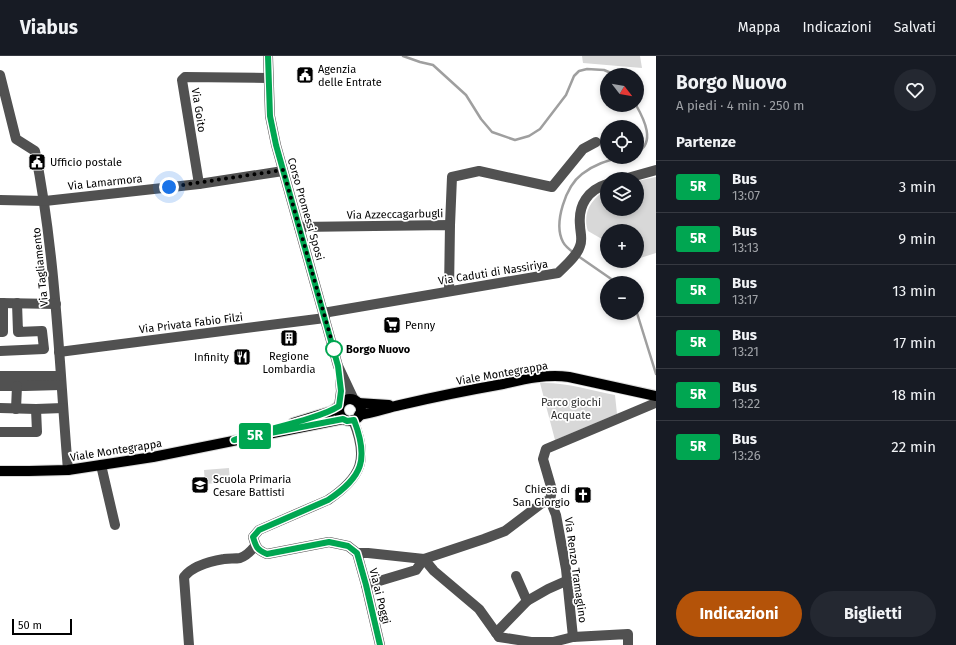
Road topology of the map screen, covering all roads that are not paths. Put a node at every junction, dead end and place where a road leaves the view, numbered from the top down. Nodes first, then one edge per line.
1 (268, 56) edge
2 (0, 75) edge
3 (268, 78) junction
4 (596, 142) dead end
5 (283, 170) junction
6 (656, 170) edge
7 (644, 173) edge
8 (199, 184) junction
9 (600, 187) edge
10 (0, 200) edge
11 (45, 201) junction
12 (450, 225) junction
13 (299, 227) junction
14 (449, 291) junction
15 (1, 303) edge
16 (17, 303) junction
17 (56, 304) junction
18 (324, 316) junction
19 (0, 332) edge
20 (0, 351) edge
21 (60, 352) junction
22 (338, 366) junction
23 (0, 376) edge
24 (61, 381) junction
25 (0, 386) edge
26 (17, 386) junction
27 (656, 396) edge
28 (356, 401) junction
29 (656, 401) edge
30 (399, 405) junction
31 (339, 406) junction
32 (0, 408) edge
33 (63, 408) junction
34 (16, 409) junction
35 (36, 409) junction
36 (356, 418) junction
37 (343, 419) junction
38 (0, 432) edge
39 (234, 440) junction
40 (101, 465) junction
41 (68, 470) junction
42 (0, 471) edge
43 (551, 504) junction
44 (115, 525) dead end
45 (255, 546) junction
46 (357, 553) junction
47 (424, 560) junction
48 (516, 576) dead end
49 (566, 582) junction
50 (366, 585) junction
51 (527, 601) junction
52 (573, 637) junction
53 (497, 638) edge
54 (596, 640) edge
55 (189, 645) edge
56 (380, 645) edge
57 (628, 645) edge

1 - 3 street, Corso Promessi Sposi
2 - 11 street, Via Tagliamento
3 - 5 street, Corso Promessi Sposi
3 - 8 street, Via Goito
4 - 12 street
5 - 8 street, Via Lamarmora
5 - 13 street, Corso Promessi Sposi
6 - 7 street
8 - 11 street, Via Lamarmora
9 - 14 street, Via Caduti di Nassiriya
10 - 11 street, Via Lamarmora
11 - 17 street, Via Tagliamento
12 - 13 street, Via Azzeccagarbugli
12 - 14 street, Via Azzeccagarbugli
13 - 18 street, Corso Promessi Sposi
14 - 18 street, Via Caduti di Nassiriya
15 - 16 street
15 - 19 street
16 - 17 street
16 - 20 street
17 - 21 street, Via Tagliamento
18 - 21 street, Via Privata Fabio Filzi
18 - 22 street, Corso Promessi Sposi
21 - 24 street, Via Tagliamento
22 - 28 street, Corso Promessi Sposi
22 - 31 street, Corso Promessi Sposi
23 - 24 street
24 - 26 street
24 - 33 street, Via Tagliamento
25 - 26 street
26 - 34 street
27 - 30 main road, Viale Montegrappa
28 - 30 main road, Viale Montegrappa
28 - 31 main road
28 - 36 main road
29 - 43 street, Via Renzo Tramaglino
30 - 36 main road, Viale Montegrappa
31 - 37 main road
31 - 39 main road, Viale Montegrappa
32 - 34 street
33 - 35 street
33 - 41 street, Via Tagliamento
34 - 35 street
35 - 38 street
36 - 37 main road
36 - 45 street
37 - 39 main road, Viale Montegrappa
39 - 40 main road, Viale Montegrappa
40 - 41 main road, Viale Montegrappa
40 - 44 street
41 - 42 main road, Viale Montegrappa
43 - 47 street
43 - 49 street, Via Renzo Tramaglino
45 - 46 street
45 - 55 street
46 - 47 street
46 - 50 street, Via ai Poggi
47 - 50 street
47 - 53 street
48 - 51 street
49 - 51 street
49 - 52 street, Via Renzo Tramaglino
50 - 56 street, Via ai Poggi
51 - 53 street
52 - 53 street
52 - 54 street
54 - 57 street

